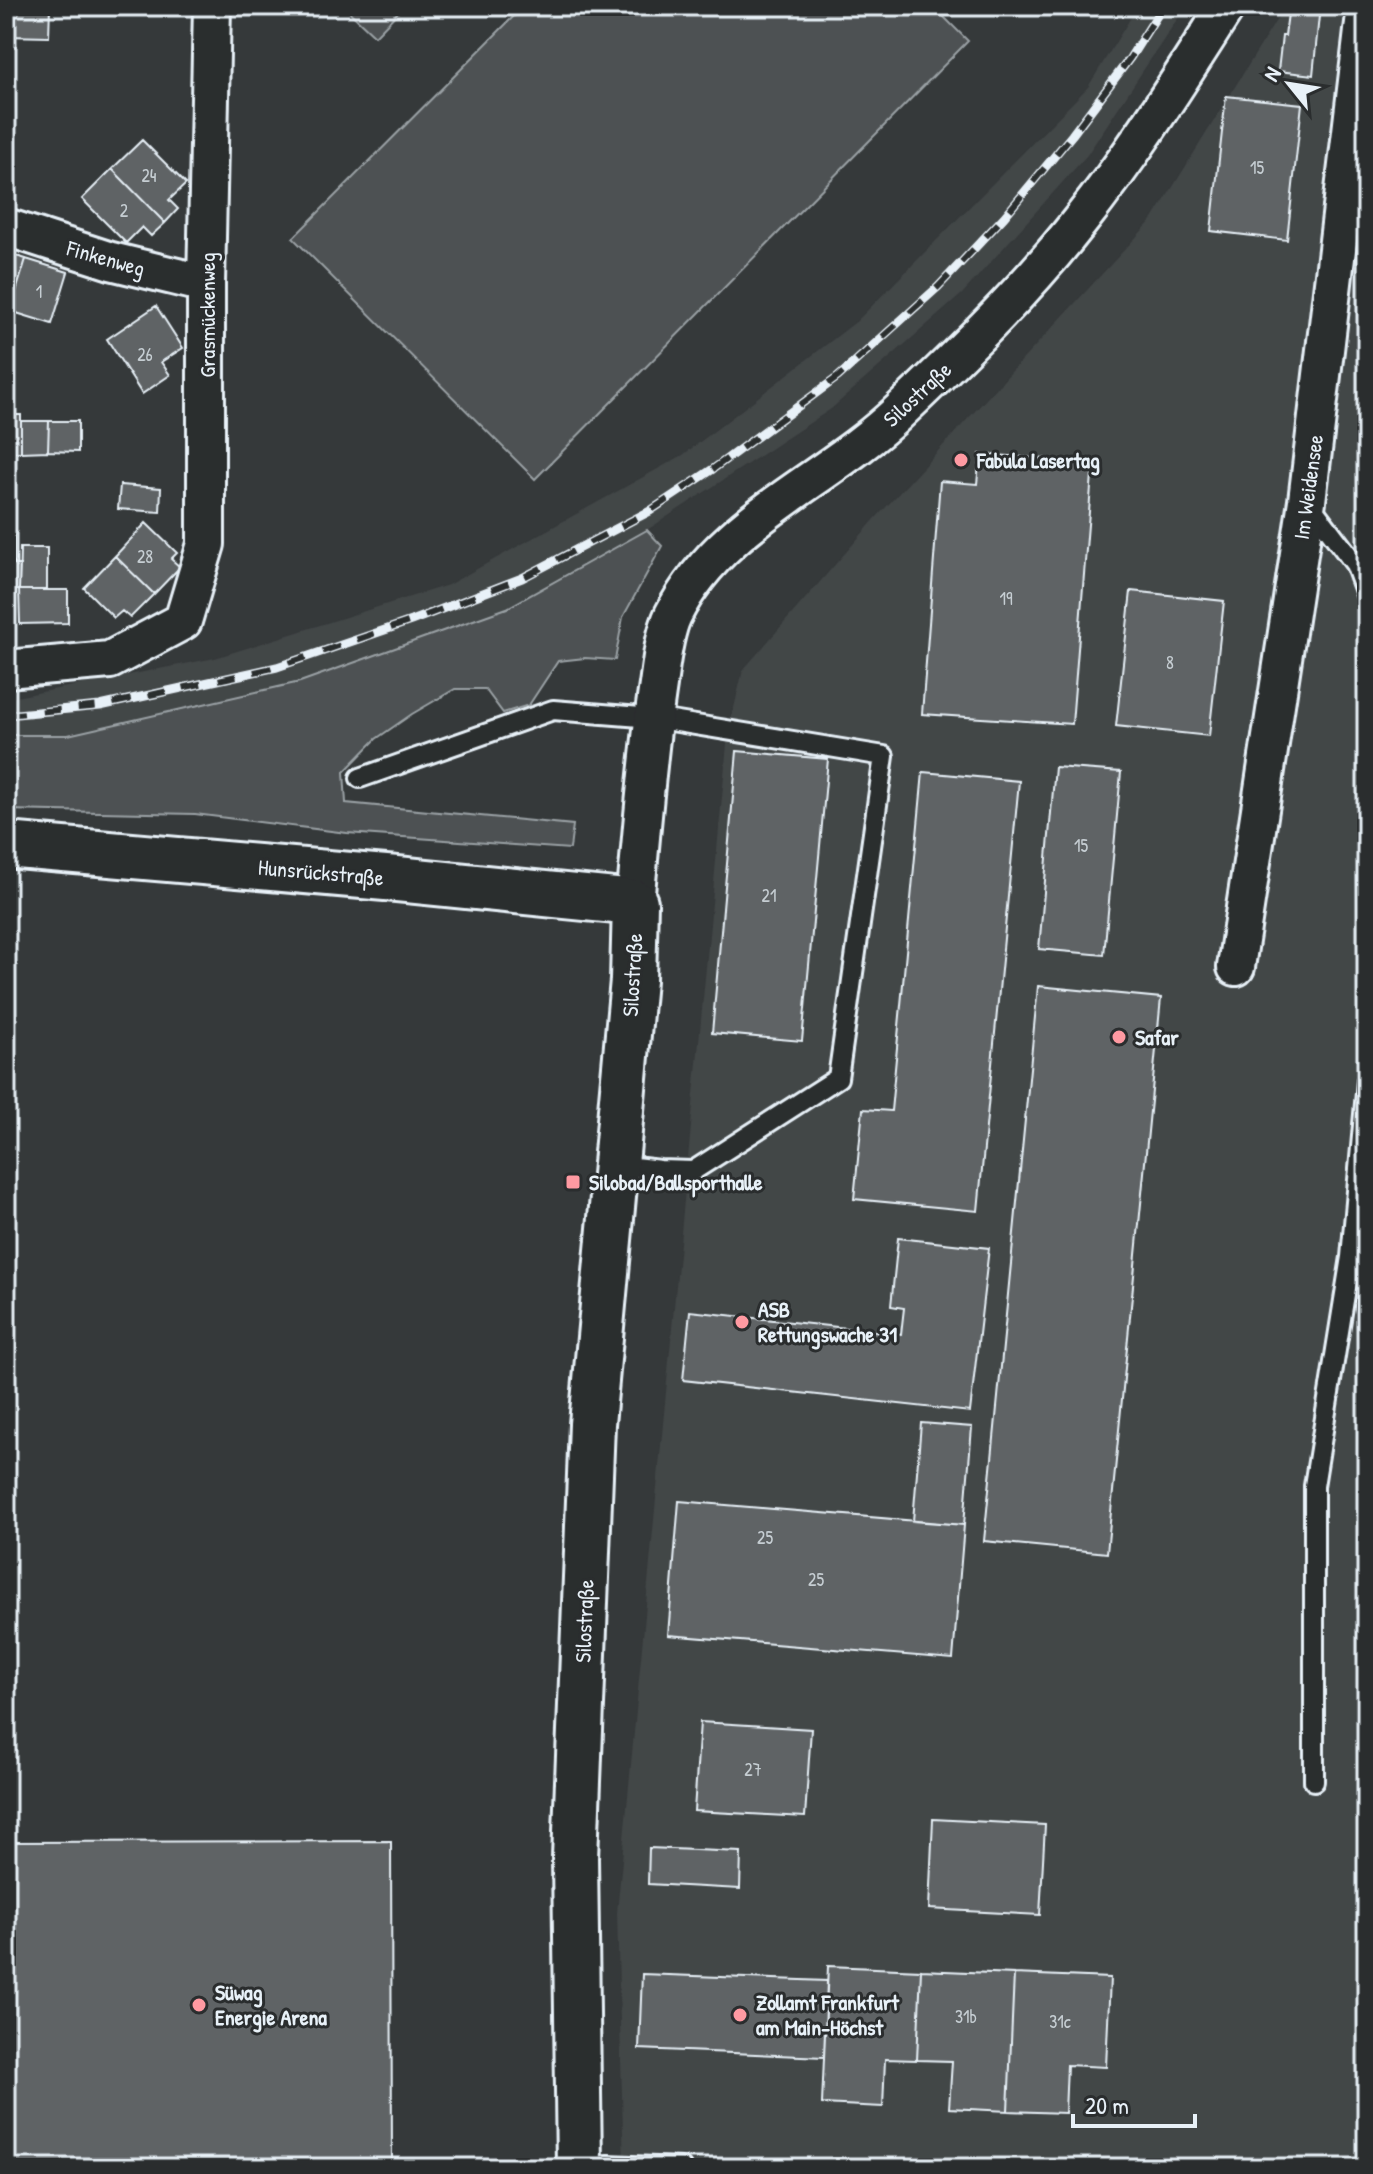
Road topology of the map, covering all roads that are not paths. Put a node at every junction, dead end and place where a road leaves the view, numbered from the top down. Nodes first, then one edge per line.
1 (212, 6) edge
2 (1227, 6) edge
3 (1366, 6) edge
4 (6, 227) edge
5 (206, 284) junction
6 (1307, 501) junction
7 (1367, 597) edge
8 (6, 669) edge
9 (653, 718) junction
10 (360, 778) dead end
11 (6, 845) edge
12 (635, 903) junction
13 (1236, 967) dead end
14 (1367, 1081) edge
15 (617, 1165) junction
16 (1314, 1781) dead end
17 (579, 2167) edge
18 (681, 2168) edge

1 - 5 street, Grasmückenweg
2 - 9 street, Silostraße
3 - 6 street, Im Weidensee
4 - 5 street, Finkenweg
5 - 8 street, Grasmückenweg
6 - 7 lane
6 - 13 street, Im Weidensee
9 - 10 lane
9 - 12 street, Silostraße
9 - 15 lane
11 - 12 main road, Hunsrückstraße
12 - 15 main road, Silostraße
14 - 16 lane
15 - 17 main road, Silostraße
17 - 18 lane

